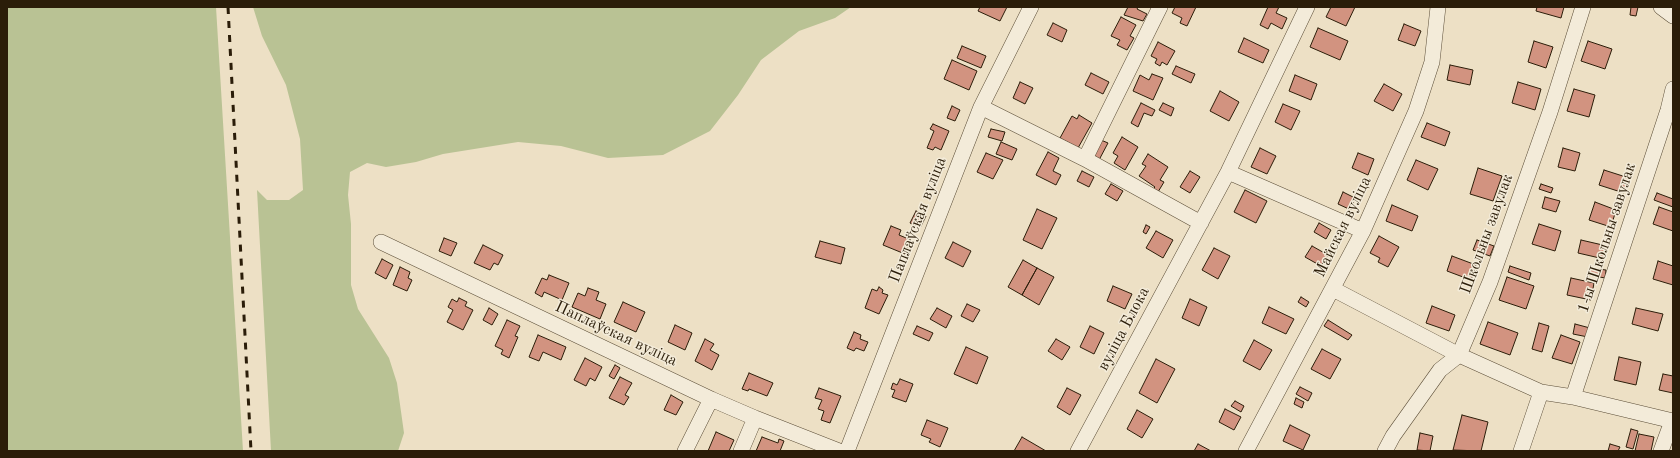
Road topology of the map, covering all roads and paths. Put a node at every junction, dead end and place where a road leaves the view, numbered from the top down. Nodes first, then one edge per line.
1 (1031, 7) edge
2 (1160, 7) edge
3 (1307, 7) edge
4 (1438, 7) edge
5 (1583, 7) edge
6 (1661, 7) edge
7 (1673, 16) edge
8 (1673, 89) edge
9 (981, 108) junction
10 (1086, 159) junction
11 (1228, 172) junction
12 (1201, 223) junction
13 (1363, 231) junction
14 (381, 242) dead end
15 (1333, 289) junction
16 (1459, 355) junction
17 (1541, 392) junction
18 (1573, 397) junction
19 (711, 399) junction
20 (755, 418) junction
21 (1672, 421) edge
22 (685, 451) edge
23 (741, 451) edge
24 (839, 451) edge
25 (847, 451) edge
26 (1078, 451) edge
27 (1246, 451) edge
28 (1384, 451) edge
29 (1521, 451) edge
30 (1662, 451) edge

1 - 9 street, Паплаўская вуліца
2 - 10 street
3 - 11 street, вуліца Блока
4 - 13 street, Майская вуліца
5 - 16 street, Школьны завулак
6 - 7 street
8 - 18 street, 1-ы Школьны завулак
9 - 10 street
9 - 25 street, Паплаўская вуліца
10 - 12 street
11 - 12 street, вуліца Блока
11 - 13 street
12 - 26 street, вуліца Блока
13 - 15 street, Майская вуліца
14 - 19 street, Паплаўская вуліца
15 - 16 street
15 - 27 street, Майская вуліца
16 - 17 street
16 - 28 street, Школьны завулак
17 - 18 street
17 - 29 street
18 - 21 street
19 - 20 street, Паплаўская вуліца
19 - 22 street
20 - 23 street
20 - 24 street, Паплаўская вуліца
21 - 30 street

